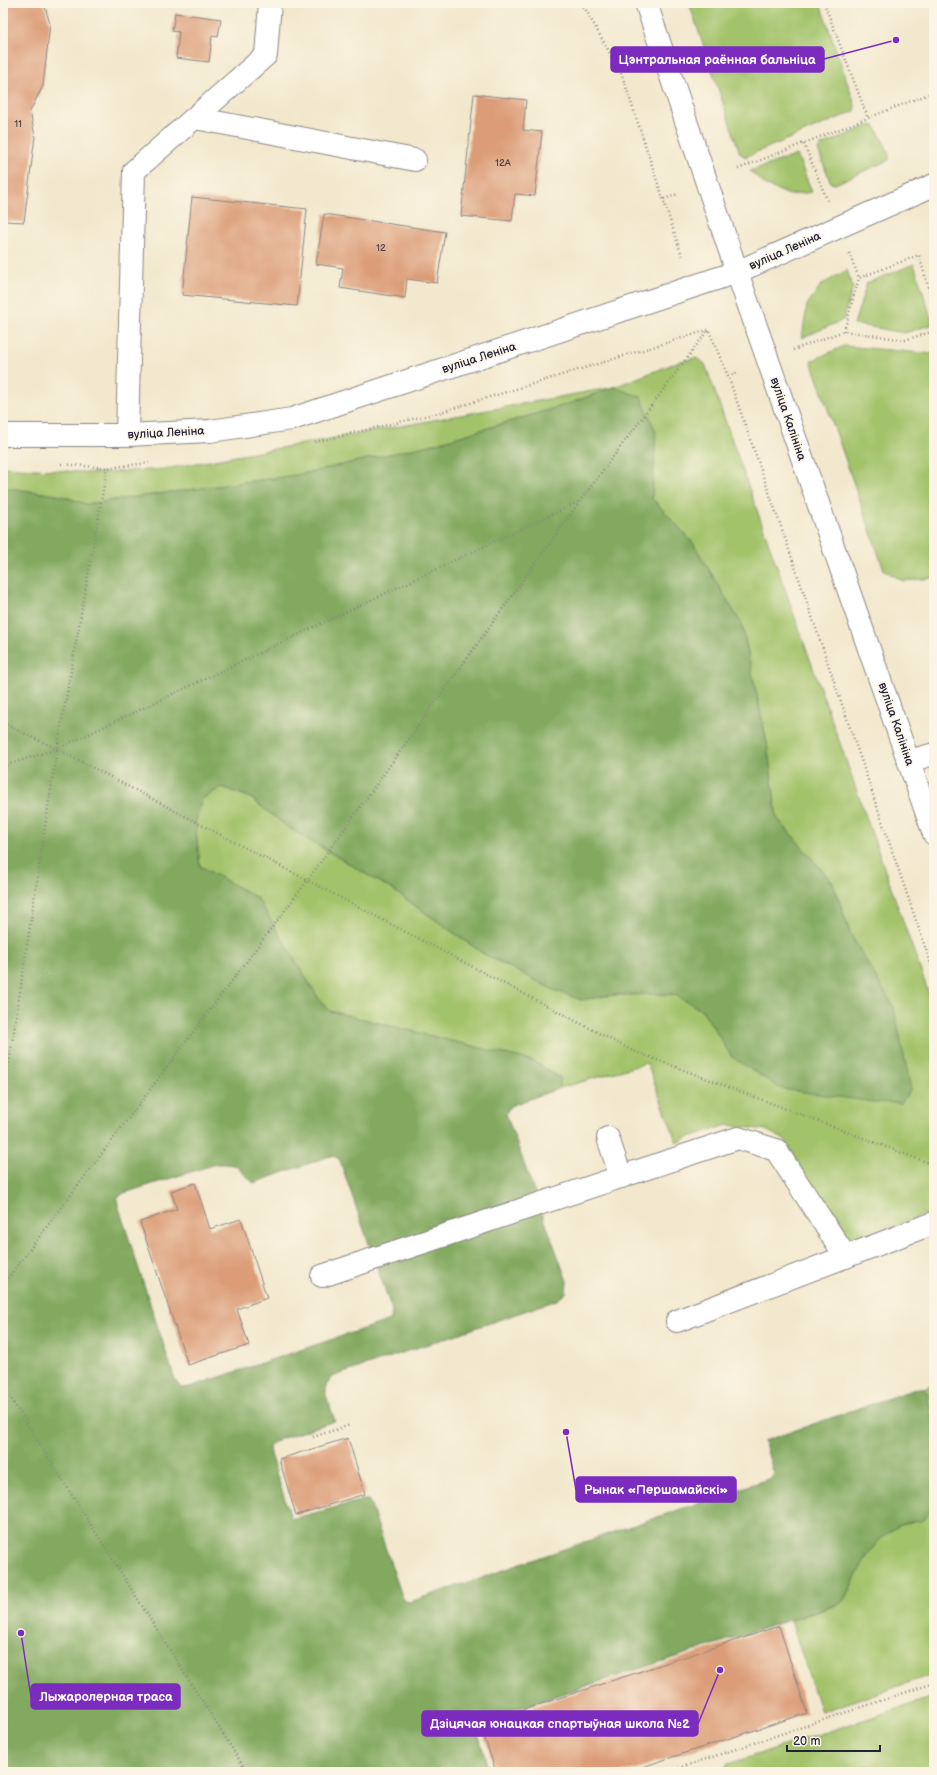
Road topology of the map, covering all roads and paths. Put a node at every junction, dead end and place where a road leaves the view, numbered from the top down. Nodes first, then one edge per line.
1 (270, 3) edge
2 (582, 3) edge
3 (646, 3) edge
4 (824, 3) edge
5 (934, 92) edge
6 (195, 118) junction
7 (868, 118) junction
8 (414, 160) dead end
9 (738, 169) dead end
10 (934, 185) edge
11 (678, 194) dead end
12 (664, 199) junction
13 (682, 256) dead end
14 (737, 272) junction
15 (934, 307) edge
16 (844, 331) junction
17 (934, 331) edge
18 (789, 352) dead end
19 (739, 372) dead end
20 (728, 376) junction
21 (3, 435) edge
22 (127, 435) junction
23 (107, 468) dead end
24 (580, 501) junction
25 (3, 723) edge
26 (57, 749) junction
27 (934, 754) edge
28 (909, 761) junction
29 (3, 766) edge
30 (934, 834) edge
31 (307, 881) junction
32 (934, 973) edge
33 (3, 1103) edge
34 (608, 1138) dead end
35 (934, 1165) edge
36 (621, 1177) junction
37 (934, 1223) edge
38 (846, 1257) junction
39 (322, 1276) dead end
40 (3, 1285) edge
41 (677, 1321) dead end
42 (3, 1386) edge
43 (350, 1426) dead end
44 (313, 1437) dead end
45 (934, 1683) edge
46 (247, 1772) edge
47 (667, 1772) edge

1 - 6 street
2 - 12 path
3 - 14 street, вуліца Калініна
4 - 7 path
5 - 7 path
6 - 8 street
6 - 22 street
7 - 9 path
10 - 14 street, вуліца Леніна
11 - 12 path
12 - 13 path
14 - 22 street, вуліца Леніна
14 - 28 street, вуліца Калініна
15 - 16 path
16 - 17 path
16 - 18 path
19 - 20 path
20 - 24 path
20 - 32 path
21 - 22 street, вуліца Леніна
23 - 26 path
24 - 26 path
24 - 31 path
25 - 26 path
26 - 29 path
26 - 31 path
26 - 33 path
27 - 28 street
28 - 30 street, вуліца Калініна
31 - 35 path
31 - 40 path
34 - 36 street
36 - 38 street
36 - 39 street
37 - 38 street
38 - 41 street
42 - 46 path
43 - 44 path
45 - 47 path

